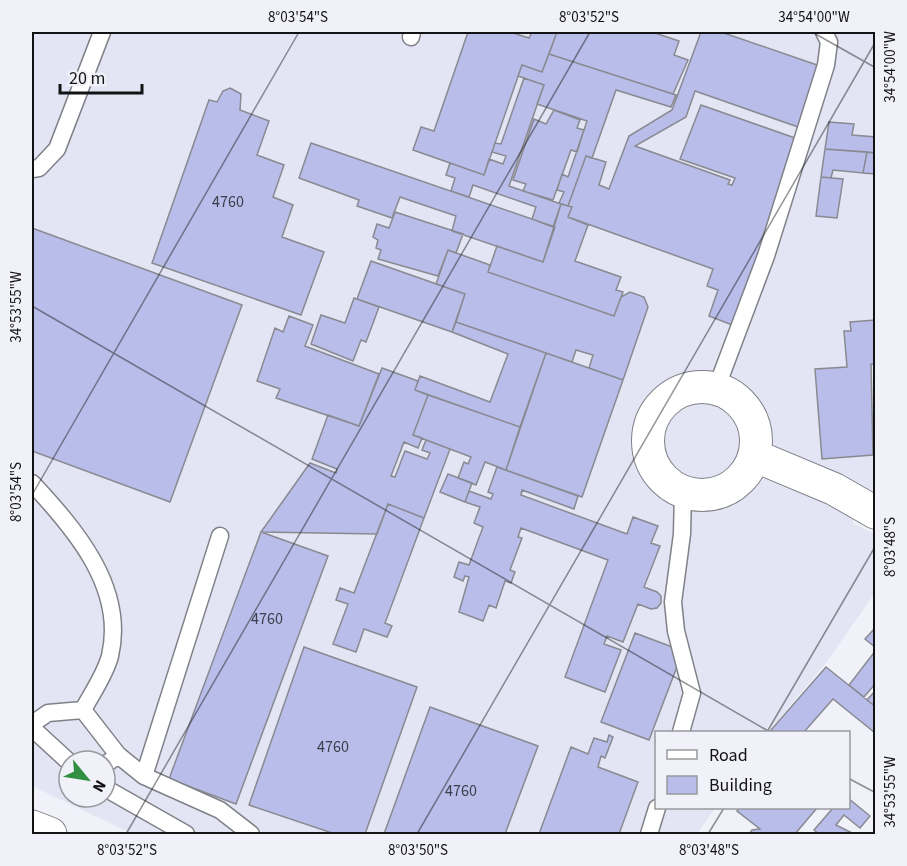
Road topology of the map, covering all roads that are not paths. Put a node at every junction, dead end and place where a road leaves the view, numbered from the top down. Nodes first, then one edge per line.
1 (102, 32) edge
2 (824, 32) edge
3 (32, 169) edge
4 (716, 389) junction
5 (755, 456) junction
6 (32, 483) edge
7 (683, 493) junction
8 (876, 513) edge
9 (220, 537) dead end
10 (83, 710) junction
11 (32, 726) edge
12 (681, 731) edge
13 (105, 749) edge
14 (57, 750) edge
15 (117, 763) edge
16 (144, 776) junction
17 (117, 795) edge
18 (656, 809) edge
19 (32, 827) edge
20 (50, 834) edge
21 (186, 834) edge
22 (251, 834) edge
23 (649, 834) edge

1 - 3 lane
2 - 4 lane
4 - 5 street
4 - 7 street
5 - 7 street
5 - 8 street
6 - 10 lane
7 - 12 lane
9 - 16 lane
10 - 11 lane
10 - 13 lane
11 - 14 lane
15 - 16 lane
16 - 22 lane
17 - 21 lane
18 - 23 lane
19 - 20 main road

